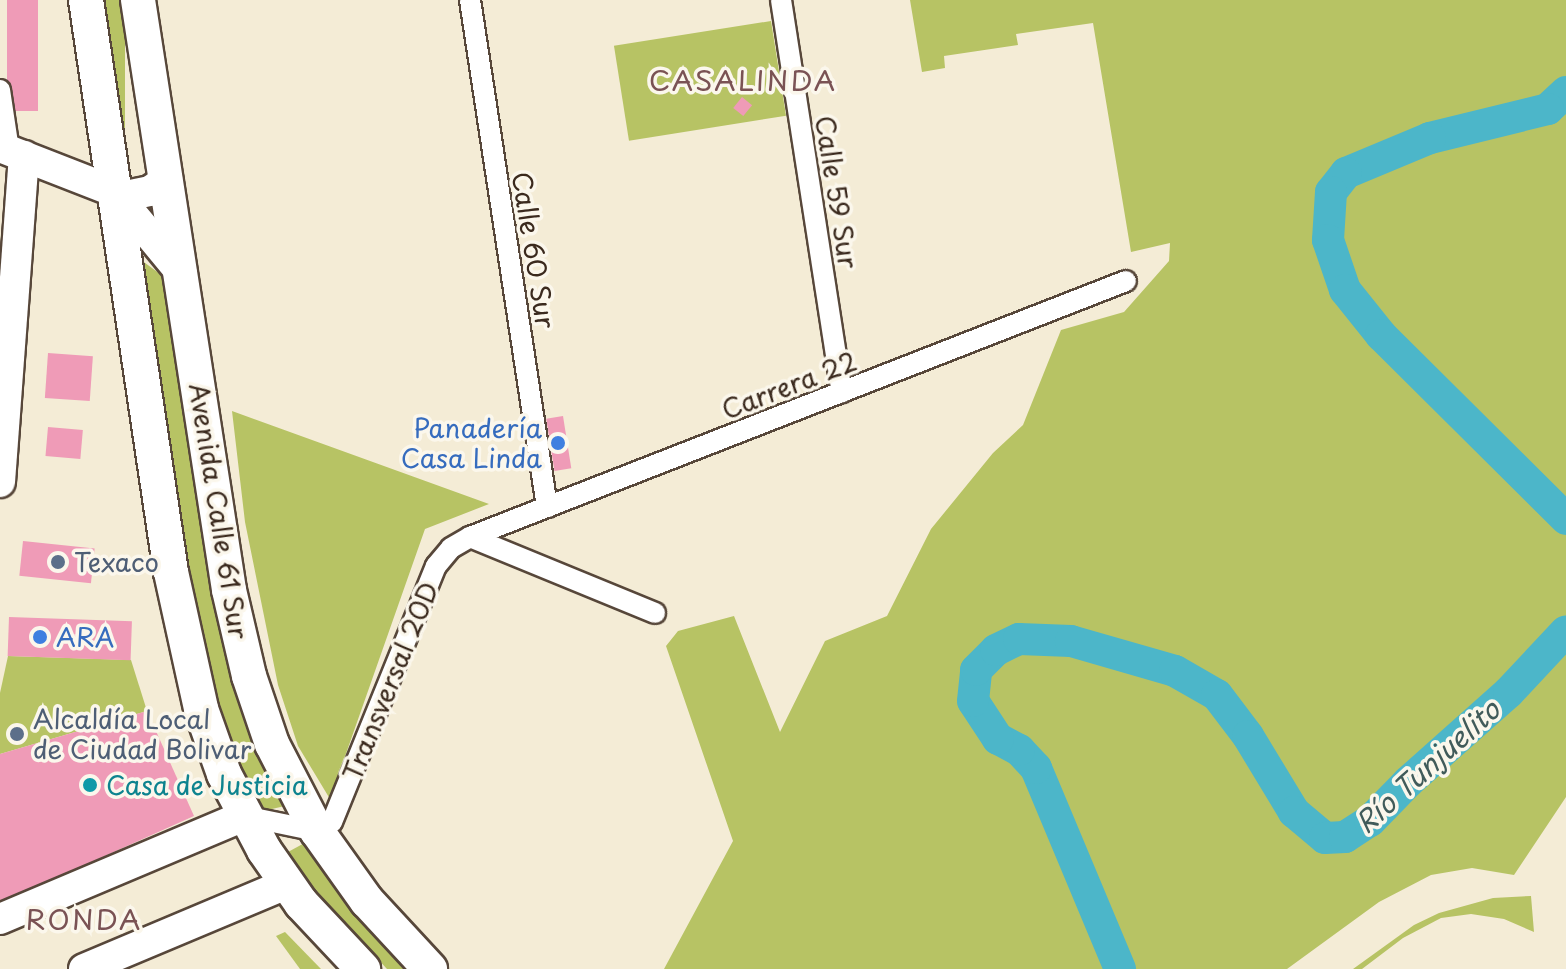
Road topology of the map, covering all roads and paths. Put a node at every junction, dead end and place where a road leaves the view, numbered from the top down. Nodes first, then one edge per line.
1 (86, 0) edge
2 (138, 0) edge
3 (470, 0) edge
4 (781, 0) edge
5 (0, 90) edge
6 (11, 151) edge
7 (167, 179) junction
8 (115, 193) junction
9 (182, 274) junction
10 (1126, 281) dead end
11 (5, 361) edge
12 (842, 392) junction
13 (0, 482) edge
14 (547, 507) junction
15 (470, 537) junction
16 (655, 613) dead end
17 (244, 816) junction
18 (317, 831) junction
19 (286, 884) junction
20 (0, 919) edge
21 (84, 969) edge
22 (363, 969) edge
23 (430, 969) edge

1 - 8 main road, Avenida Calle 61 Sur
2 - 7 main road, Avenida Calle 61 Sur
3 - 14 street, Calle 60 Sur
4 - 12 street, Calle 59 Sur
5 - 6 street
6 - 8 street
6 - 11 street
7 - 8 street
7 - 9 main road, Avenida Calle 61 Sur
8 - 9 street
8 - 17 main road, Avenida Calle 61 Sur
9 - 18 main road, Avenida Calle 61 Sur
10 - 12 street, Carrera 22
11 - 13 street
12 - 14 street, Carrera 22
14 - 15 street, Carrera 22
15 - 16 street
15 - 18 street, Transversal 20D
17 - 18 street
17 - 19 main road, Avenida Calle 61 Sur
17 - 20 street
18 - 23 main road, Avenida Calle 61 Sur
19 - 21 street
19 - 22 main road, Avenida Calle 61 Sur

